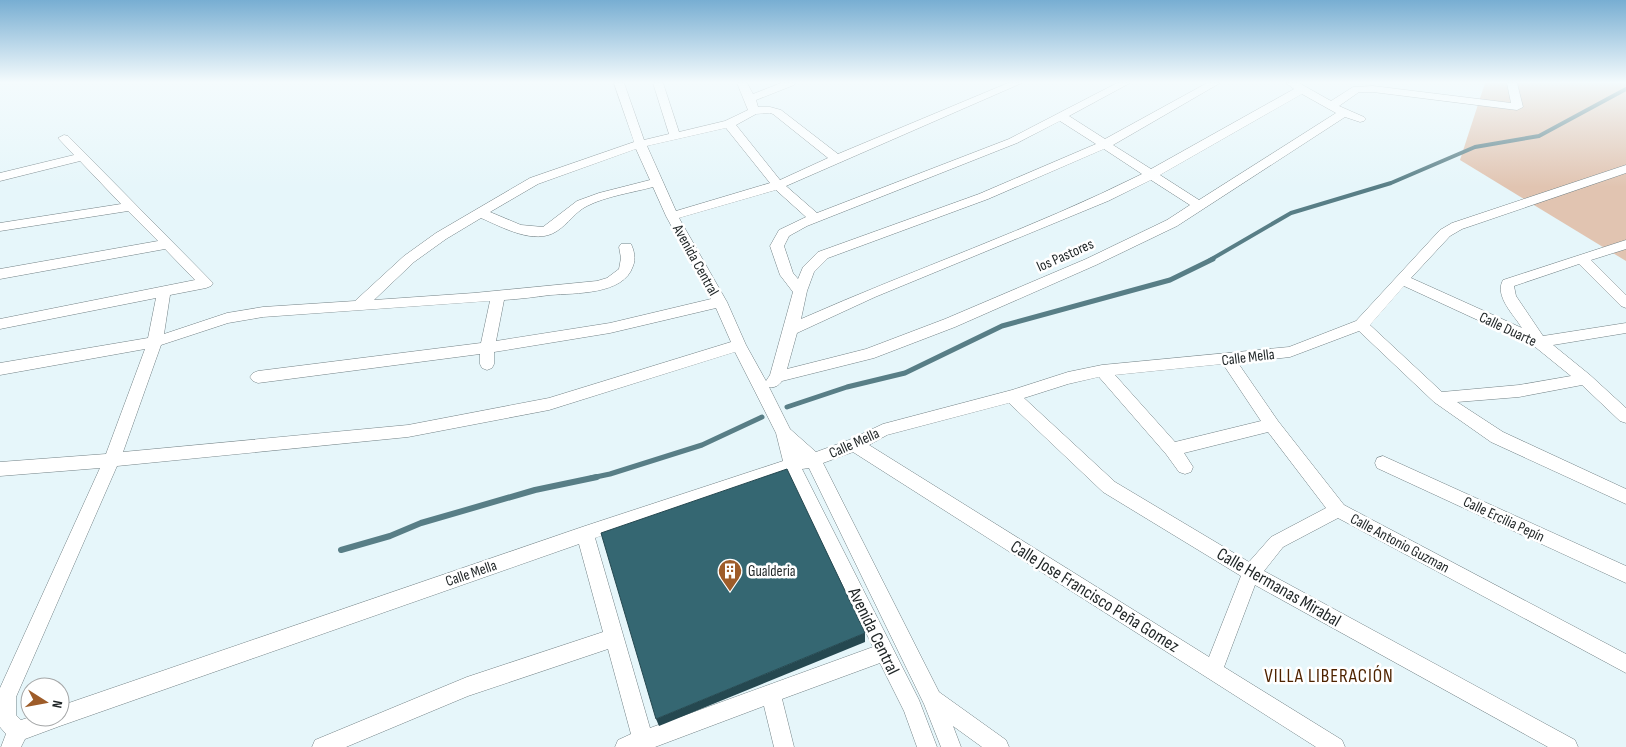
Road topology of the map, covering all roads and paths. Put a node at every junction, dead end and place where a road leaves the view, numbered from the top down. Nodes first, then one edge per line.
1 (631, 118) edge
2 (669, 118) edge
3 (736, 118) edge
4 (785, 118) edge
5 (933, 118) edge
6 (1060, 118) edge
7 (1063, 118) edge
8 (1153, 118) edge
9 (1252, 118) edge
10 (1336, 118) edge
11 (1357, 118) edge
12 (1360, 119) dead end
13 (729, 124) junction
14 (675, 136) junction
15 (64, 138) dead end
16 (640, 144) junction
17 (1104, 145) junction
18 (82, 157) junction
19 (836, 159) junction
20 (1626, 169) edge
21 (1152, 174) junction
22 (0, 177) edge
23 (657, 182) junction
24 (778, 185) junction
25 (131, 206) junction
26 (1200, 206) junction
27 (480, 212) junction
28 (672, 216) junction
29 (815, 218) junction
30 (0, 226) edge
31 (168, 244) junction
32 (1626, 244) edge
33 (626, 246) dead end
34 (1582, 259) junction
35 (0, 274) edge
36 (1401, 279) junction
37 (164, 291) junction
38 (800, 291) junction
39 (498, 296) junction
40 (720, 302) junction
41 (1626, 303) edge
42 (360, 304) junction
43 (0, 324) edge
44 (1361, 325) junction
45 (792, 328) junction
46 (1626, 328) edge
47 (156, 342) junction
48 (1539, 342) junction
49 (739, 345) junction
50 (487, 348) junction
51 (1228, 360) junction
52 (487, 364) dead end
53 (0, 369) edge
54 (1102, 371) junction
55 (258, 377) dead end
56 (777, 377) junction
57 (1586, 378) junction
58 (765, 393) junction
59 (1012, 396) junction
60 (1439, 398) junction
61 (1626, 417) edge
62 (1272, 425) junction
63 (784, 433) junction
64 (855, 445) junction
65 (1172, 449) junction
66 (112, 460) junction
67 (813, 460) junction
68 (1383, 463) dead end
69 (792, 465) junction
70 (1185, 467) dead end
71 (0, 469) edge
72 (1626, 497) edge
73 (1338, 510) junction
74 (584, 534) junction
75 (1251, 573) junction
76 (1626, 575) edge
77 (613, 638) junction
78 (885, 652) junction
79 (1626, 664) edge
80 (1213, 671) junction
81 (771, 694) junction
82 (932, 699) junction
83 (70, 713) edge
84 (39, 727) edge
85 (15, 739) edge
86 (638, 745) edge
87 (322, 747) edge
88 (784, 747) edge
89 (927, 747) edge
90 (951, 747) edge
91 (999, 747) edge
92 (1335, 747) edge
93 (1568, 747) edge

1 - 16 street, Avenida Central
2 - 14 street
3 - 13 street
4 - 19 street
5 - 19 street
6 - 29 street
7 - 17 street
8 - 17 street
9 - 21 street
10 - 26 street, los Pastores
11 - 12 street
13 - 14 street
13 - 24 street
14 - 16 street
15 - 18 street
16 - 23 street, Avenida Central
16 - 27 street
17 - 21 street
17 - 38 street
18 - 22 street
18 - 25 street
19 - 24 street
20 - 36 street, Calle Mella
21 - 26 street
21 - 45 street
23 - 27 street
23 - 28 street, Avenida Central
24 - 28 street
24 - 29 street
25 - 30 street
25 - 31 street
26 - 56 street, los Pastores
27 - 42 street
28 - 40 street, Avenida Central
29 - 38 street
31 - 35 street
31 - 37 street
32 - 34 street
33 - 39 street
34 - 41 street
34 - 48 street
36 - 44 street, Calle Mella
36 - 48 street, Calle Duarte
37 - 43 street
37 - 47 street
38 - 45 street
39 - 42 street
39 - 50 street
40 - 49 street, Avenida Central
40 - 50 street
42 - 47 street
44 - 51 street, Calle Mella
44 - 60 street
45 - 56 street
46 - 48 street
47 - 53 street
47 - 66 street
48 - 57 street, Calle Duarte
49 - 58 street, Avenida Central
49 - 66 street
50 - 52 street
50 - 55 street
51 - 54 street, Calle Mella
51 - 62 street, Calle Antonio Guzman
54 - 59 street, Calle Mella
54 - 65 street
56 - 58 street
57 - 60 street
57 - 61 street, Calle Duarte
58 - 63 street, Avenida Central
59 - 64 street, Calle Mella
59 - 75 street, Calle Hermanas Mirabal
60 - 72 street
62 - 65 street
62 - 73 street, Calle Antonio Guzman
63 - 67 street, Avenida Central
63 - 69 street, Avenida Central
64 - 67 street, Calle Mella
64 - 80 street, Calle Jose Francisco Peña Gomez
65 - 70 street
66 - 71 street
66 - 85 street
67 - 69 street, Calle Mella
67 - 82 street, Avenida Central
68 - 76 street, Calle Ercilia Pepín
69 - 74 street, Calle Mella
69 - 78 street, Avenida Central
73 - 75 street
73 - 79 street, Calle Antonio Guzman
74 - 77 street
74 - 83 street, Calle Mella
75 - 80 street
75 - 93 street, Calle Hermanas Mirabal
77 - 86 street
77 - 87 street
78 - 81 street
78 - 89 street, Avenida Central
80 - 92 street, Calle Jose Francisco Peña Gomez
81 - 86 street
81 - 88 street
82 - 90 street, Avenida Central
82 - 91 street
84 - 85 street, Calle Mella

